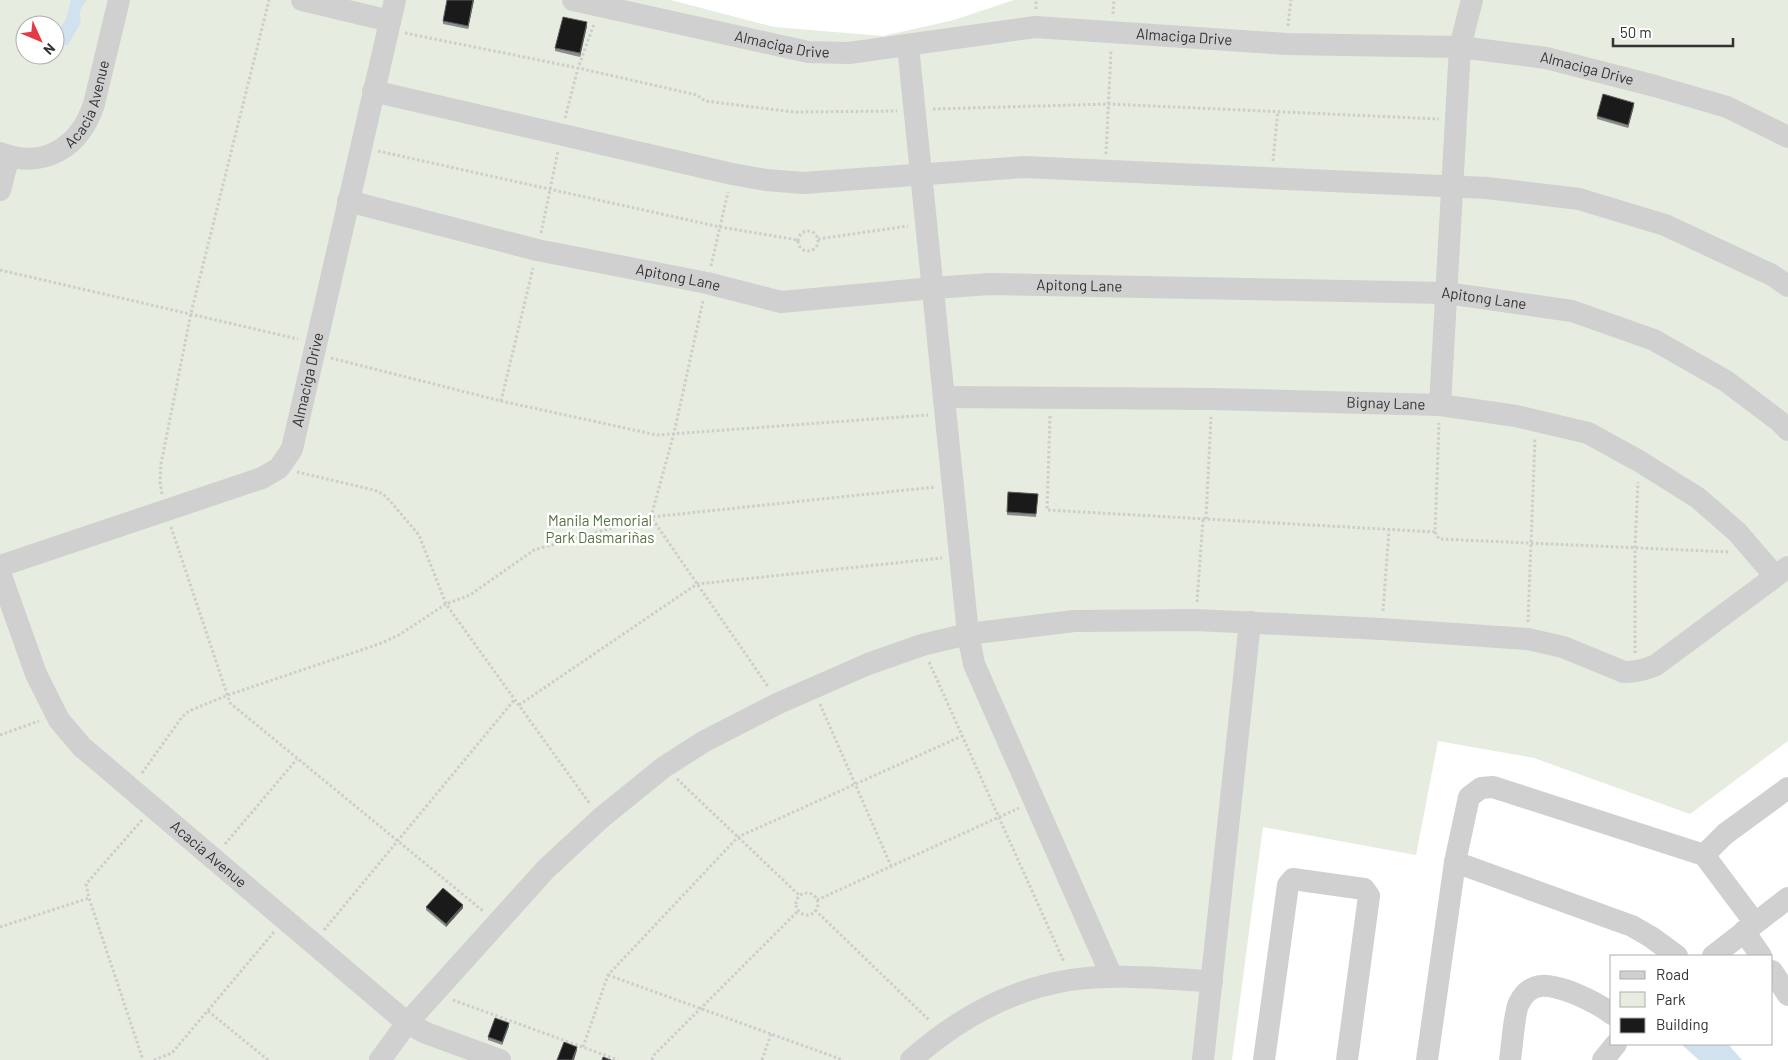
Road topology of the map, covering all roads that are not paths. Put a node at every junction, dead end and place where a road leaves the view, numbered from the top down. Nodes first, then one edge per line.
1 (119, 0) edge
2 (302, 0) edge
3 (573, 0) edge
4 (1472, 0) edge
5 (391, 17) edge
6 (908, 46) junction
7 (1460, 48) junction
8 (374, 90) junction
9 (1788, 137) edge
10 (4, 155) edge
11 (921, 175) junction
12 (1453, 188) junction
13 (0, 190) edge
14 (348, 201) junction
15 (1788, 286) edge
16 (933, 288) junction
17 (1446, 293) junction
18 (1440, 405) junction
19 (945, 406) junction
20 (1788, 430) edge
21 (0, 566) edge
22 (1782, 571) edge
23 (0, 573) edge
24 (1250, 622) junction
25 (968, 634) junction
26 (1788, 788) edge
27 (1704, 855) junction
28 (1454, 862) junction
29 (1788, 898) edge
30 (1750, 927) junction
31 (1676, 955) edge
32 (1714, 955) edge
33 (1761, 955) edge
34 (1773, 972) edge
35 (1112, 977) junction
36 (1212, 981) junction
37 (1788, 995) edge
38 (1610, 1013) edge
39 (407, 1023) junction
40 (1615, 1045) edge
41 (380, 1060) edge
42 (500, 1060) edge
43 (911, 1060) edge
44 (1203, 1060) edge
45 (1264, 1060) edge
46 (1347, 1060) edge
47 (1427, 1060) edge
48 (1510, 1060) edge
49 (1603, 1060) edge

1 - 10 street, Acacia Avenue
2 - 5 street
3 - 6 street, Almaciga Drive
4 - 7 street
5 - 8 street, Almaciga Drive
6 - 7 street, Almaciga Drive
6 - 11 street
7 - 9 street, Almaciga Drive
7 - 12 street
8 - 11 street
8 - 14 street, Almaciga Drive
10 - 13 street, Acacia Avenue
11 - 12 street
11 - 16 street
12 - 15 street
12 - 17 street
14 - 16 street, Apitong Lane
14 - 21 street, Almaciga Drive
16 - 17 street, Apitong Lane
16 - 19 street
17 - 18 street
17 - 20 street, Apitong Lane
18 - 19 street, Bignay Lane
18 - 22 street, Bignay Lane
19 - 25 street
22 - 24 street
23 - 39 street, Acacia Avenue
24 - 25 street
24 - 36 street
25 - 35 street
25 - 39 street
26 - 27 street
27 - 28 street
27 - 30 street
28 - 31 street
28 - 47 street
29 - 30 street
30 - 32 street
30 - 33 street
34 - 37 street
35 - 36 street
35 - 43 street
36 - 44 street
38 - 48 street
39 - 41 street
39 - 42 street, Acacia Avenue
40 - 49 street
45 - 46 street

